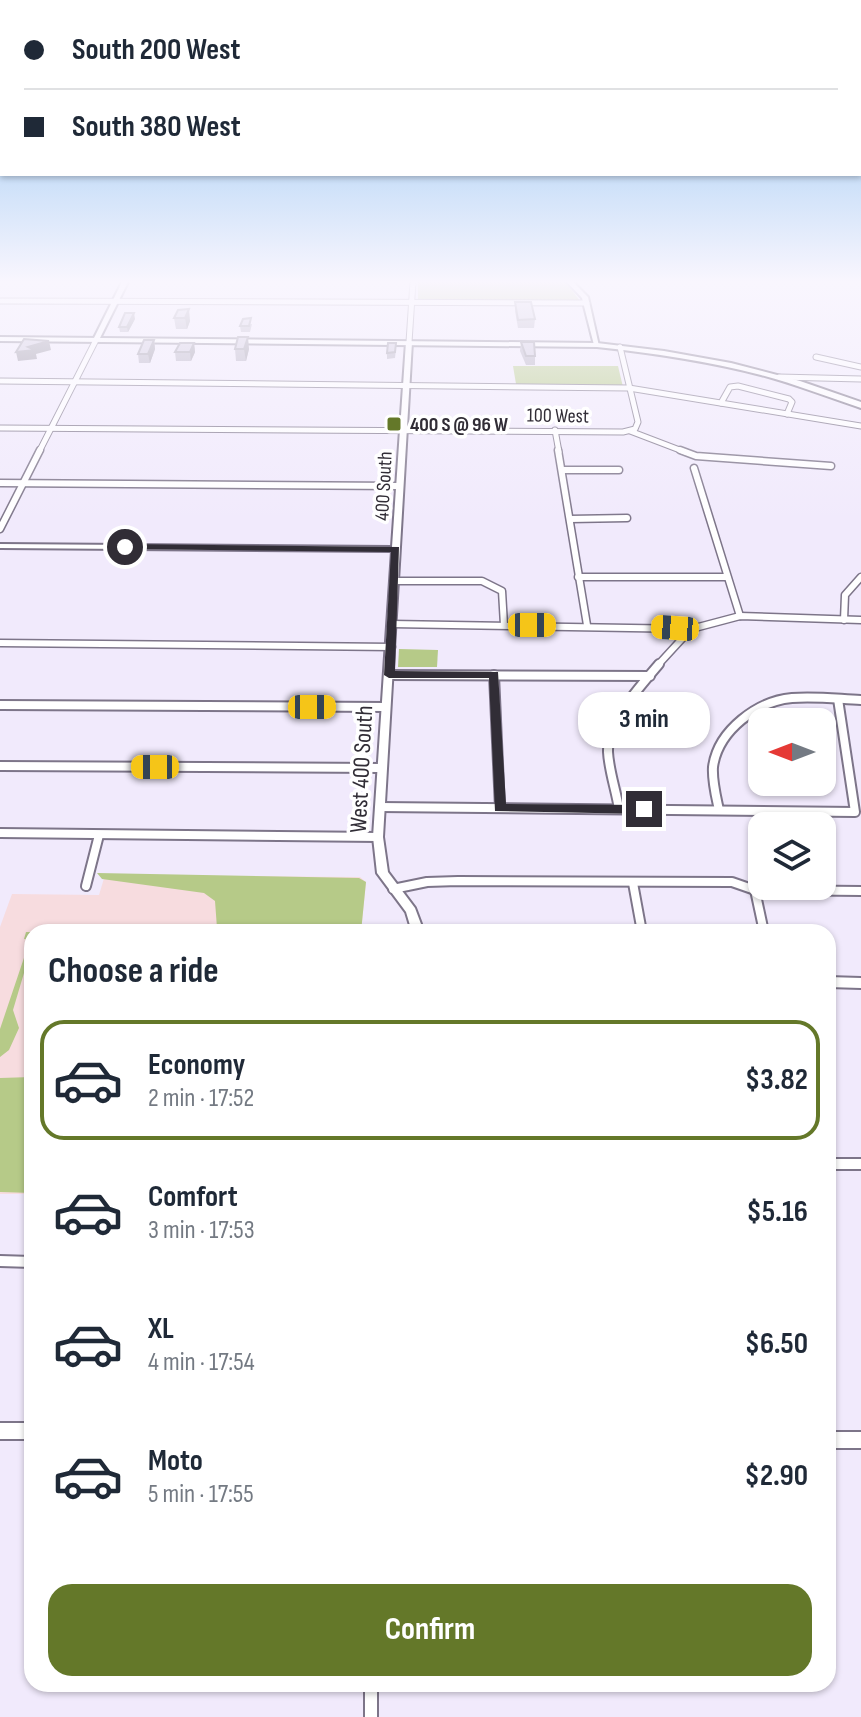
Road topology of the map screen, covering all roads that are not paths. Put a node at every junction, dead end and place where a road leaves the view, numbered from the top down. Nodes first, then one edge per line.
1 (84, 362) edge
2 (408, 362) edge
3 (623, 362) edge
4 (714, 362) edge
5 (839, 362) edge
6 (861, 367) edge
7 (779, 377) junction
8 (861, 379) edge
9 (0, 381) edge
10 (74, 382) junction
11 (406, 384) junction
12 (629, 388) junction
13 (721, 403) junction
14 (861, 405) edge
15 (787, 414) junction
16 (861, 426) edge
17 (0, 428) edge
18 (49, 428) junction
19 (403, 430) junction
20 (555, 430) junction
21 (632, 430) junction
22 (831, 466) dead end
23 (694, 468) dead end
24 (562, 470) junction
25 (619, 470) dead end
26 (0, 483) edge
27 (24, 483) junction
28 (399, 486) junction
29 (627, 518) dead end
30 (570, 519) junction
31 (0, 529) edge
32 (0, 546) edge
33 (396, 549) junction
34 (578, 577) junction
35 (726, 577) junction
36 (861, 577) edge
37 (395, 581) junction
38 (740, 616) junction
39 (844, 620) junction
40 (861, 620) edge
41 (392, 624) junction
42 (504, 625) junction
43 (587, 625) junction
44 (691, 629) junction
45 (0, 643) edge
46 (392, 647) junction
47 (389, 675) junction
48 (494, 675) junction
49 (650, 676) junction
50 (838, 699) junction
51 (861, 700) edge
52 (0, 705) edge
53 (386, 707) junction
54 (0, 766) edge
55 (381, 768) junction
56 (380, 807) junction
57 (500, 808) junction
58 (619, 809) junction
59 (719, 810) junction
60 (0, 833) edge
61 (99, 835) junction
62 (378, 837) junction
63 (633, 883) junction
64 (86, 886) dead end
65 (748, 888) edge
66 (393, 889) junction
67 (836, 891) edge
68 (861, 891) edge
69 (757, 900) edge
70 (415, 924) edge
71 (641, 924) edge
72 (762, 924) edge
73 (836, 982) edge
74 (861, 983) edge
75 (836, 1164) edge
76 (861, 1164) edge
77 (0, 1261) edge
78 (24, 1262) edge
79 (0, 1431) edge
80 (24, 1431) edge
81 (836, 1440) edge
82 (861, 1440) edge
83 (371, 1692) edge
84 (371, 1717) edge

1 - 10 street
2 - 11 street, 400 South
3 - 12 street
4 - 7 highway
5 - 6 street
7 - 8 street
7 - 14 highway
9 - 10 street
10 - 11 street
10 - 18 street
11 - 12 street
11 - 19 street, 400 South
12 - 13 street
12 - 21 street
13 - 15 street
13 - 15 street
15 - 16 street
17 - 18 street, 100 West
18 - 19 street, 100 West
18 - 27 street
19 - 20 street, 100 West
19 - 28 street, 400 South
20 - 21 street, 100 West
20 - 24 street
21 - 22 street, 100 West
23 - 35 street
24 - 25 street
24 - 30 street
26 - 27 street
27 - 28 street
27 - 31 street
28 - 33 street, 400 South
29 - 30 street
30 - 34 street
32 - 33 street
33 - 37 street, West 400 South
34 - 35 street
34 - 43 street
35 - 38 street
36 - 39 street
37 - 41 street, West 400 South
37 - 42 street
38 - 39 street
38 - 44 street
39 - 40 street
41 - 42 street
41 - 46 street, West 400 South
42 - 43 street
43 - 44 street
44 - 49 street
45 - 46 street
46 - 47 street, West 400 South
47 - 48 street
47 - 53 street, West 400 South
48 - 49 street
48 - 57 street
49 - 58 street
50 - 51 street
50 - 59 street
50 - 59 street
52 - 53 street
53 - 55 street, West 400 South
54 - 55 street
55 - 56 street, West 400 South
56 - 57 street
56 - 62 street, West 400 South
57 - 58 street
58 - 59 street
60 - 61 street
61 - 62 street
61 - 64 street
62 - 66 street, West 400 South
63 - 65 street
63 - 66 street
63 - 71 street
66 - 70 street, West 400 South
67 - 68 street
69 - 72 street
73 - 74 street
75 - 76 street
77 - 78 street
79 - 80 street
81 - 82 street
83 - 84 street

